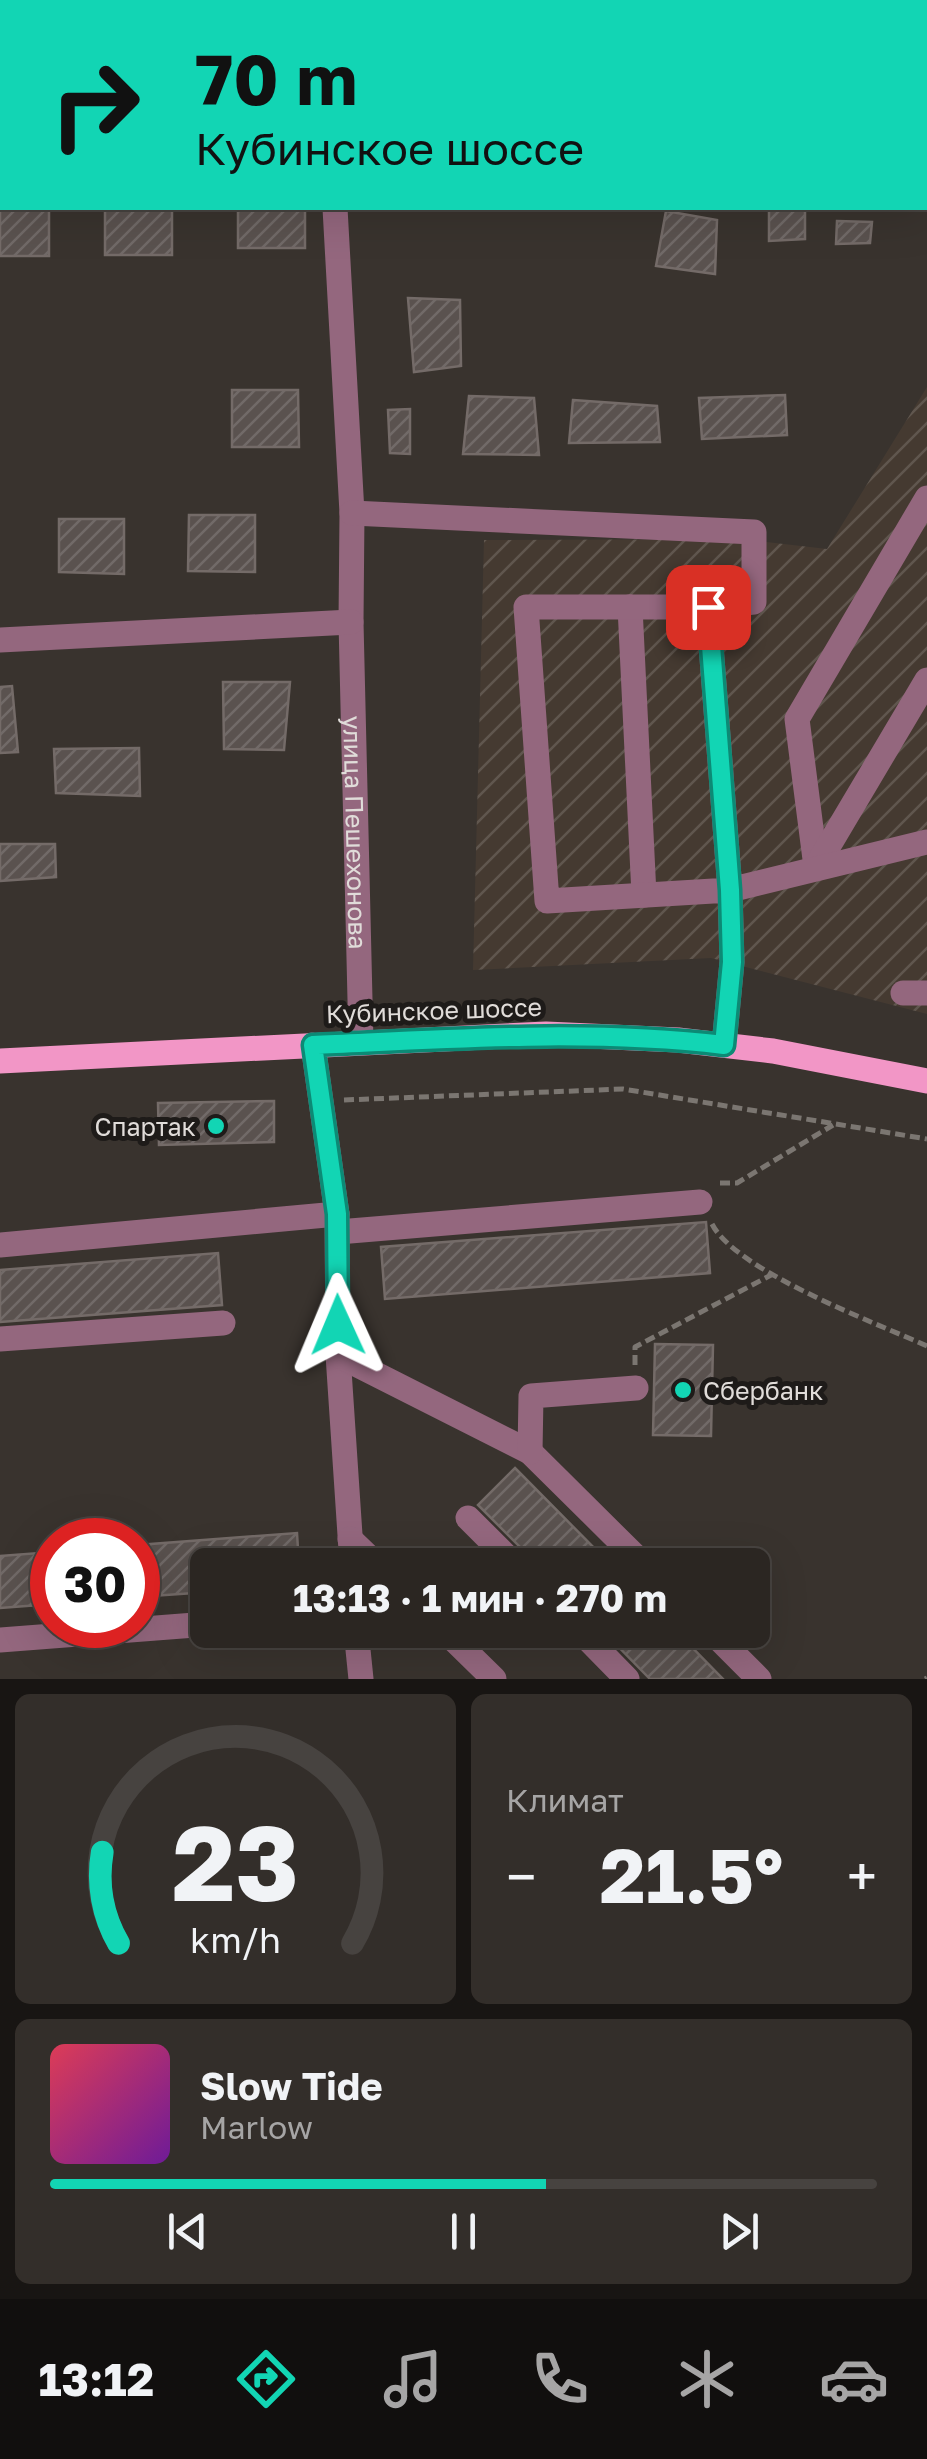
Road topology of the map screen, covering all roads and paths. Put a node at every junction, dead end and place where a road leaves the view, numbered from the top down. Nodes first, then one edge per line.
1 (335, 210) edge
2 (927, 498) edge
3 (352, 514) junction
4 (630, 607) junction
5 (708, 607) junction
6 (352, 622) junction
7 (0, 640) edge
8 (927, 680) edge
9 (927, 842) edge
10 (816, 867) junction
11 (730, 890) junction
12 (644, 895) junction
13 (361, 1042) junction
14 (313, 1045) junction
15 (724, 1045) junction
16 (0, 1061) edge
17 (927, 1081) edge
18 (321, 1101) junction
19 (835, 1124) junction
20 (927, 1139) edge
21 (700, 1202) junction
22 (337, 1223) junction
23 (0, 1245) edge
24 (774, 1273) junction
25 (223, 1323) dead end
26 (0, 1340) edge
27 (927, 1346) edge
28 (338, 1356) junction
29 (636, 1388) joint
30 (530, 1452) junction
31 (468, 1518) dead end
32 (350, 1538) junction
33 (351, 1548) edge
34 (360, 1548) edge
35 (498, 1548) edge
36 (627, 1548) edge
37 (190, 1625) edge
38 (0, 1640) edge
39 (358, 1648) edge
40 (462, 1648) edge
41 (597, 1648) edge
42 (728, 1648) edge
43 (361, 1679) edge
44 (494, 1679) edge
45 (627, 1679) edge
46 (760, 1679) edge

1 - 3 street, улица Пешехонова
2 - 10 street
3 - 5 street
3 - 6 street, улица Пешехонова
4 - 5 street
4 - 12 street
4 - 12 street
5 - 11 street
6 - 7 street
6 - 13 street, улица Пешехонова
8 - 10 street
9 - 10 street
10 - 11 street
11 - 12 street
11 - 15 street
13 - 14 main road, Кубинское шоссе
13 - 15 main road, Кубинское шоссе
14 - 16 main road, Кубинское шоссе
14 - 18 street
15 - 17 main road, Кубинское шоссе
18 - 19 path
18 - 22 street
19 - 20 path
19 - 21 path
21 - 22 street
21 - 24 path
22 - 23 street
22 - 28 street
24 - 27 path
24 - 29 path
25 - 26 street
28 - 30 street
28 - 32 street
29 - 30 street
30 - 36 street
31 - 35 street
32 - 33 street
32 - 34 street
37 - 38 street
39 - 43 street
40 - 44 street
41 - 45 street
42 - 46 street

